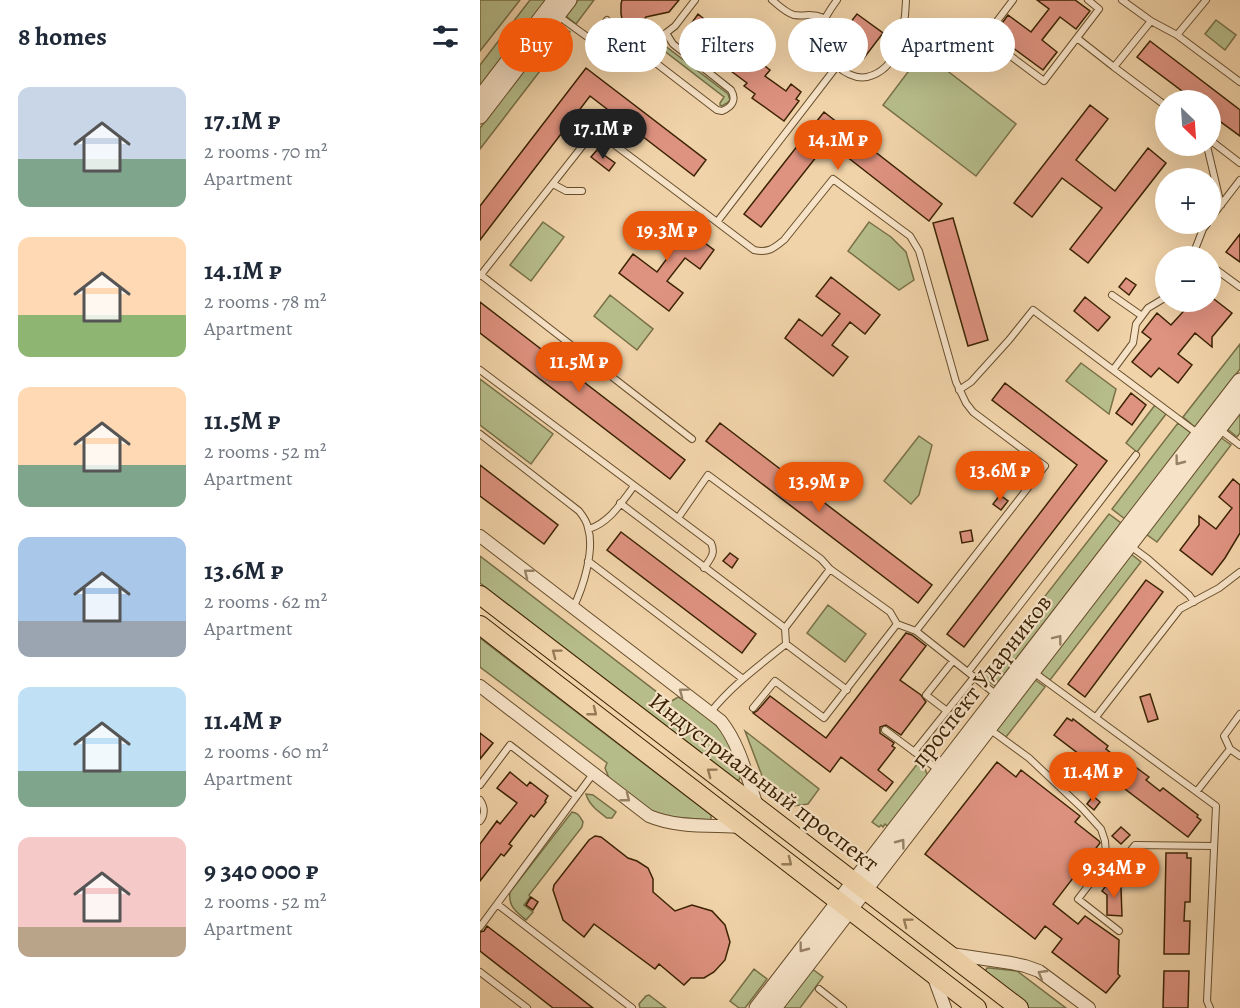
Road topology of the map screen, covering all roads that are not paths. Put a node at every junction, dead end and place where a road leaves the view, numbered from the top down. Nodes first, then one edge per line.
1 (569, 0) edge
2 (695, 0) edge
3 (772, 0) edge
4 (837, 0) edge
5 (906, 0) edge
6 (1014, 0) edge
7 (1088, 0) edge
8 (1122, 0) edge
9 (1206, 0) edge
10 (554, 8) edge
11 (824, 18) joint
12 (1151, 21) junction
13 (667, 32) edge
14 (585, 35) edge
15 (667, 35) edge
16 (1177, 35) junction
17 (1077, 38) junction
18 (1114, 67) junction
19 (667, 72) edge
20 (832, 72) edge
21 (844, 72) edge
22 (1240, 82) edge
23 (480, 98) edge
24 (1155, 98) edge
25 (480, 116) edge
26 (1221, 148) edge
27 (1240, 163) edge
28 (1240, 180) edge
29 (553, 184) junction
30 (582, 191) dead end
31 (1221, 205) edge
32 (717, 222) junction
33 (1221, 273) edge
34 (481, 276) edge
35 (1240, 287) edge
36 (1112, 295) dead end
37 (1155, 304) edge
38 (1142, 316) junction
39 (480, 370) edge
40 (1113, 370) junction
41 (1240, 381) edge
42 (959, 390) junction
43 (1240, 402) edge
44 (1214, 425) junction
45 (480, 434) edge
46 (1204, 438) junction
47 (692, 439) dead end
48 (1240, 445) edge
49 (1136, 455) dead end
50 (634, 486) junction
51 (620, 503) junction
52 (678, 518) junction
53 (589, 529) junction
54 (480, 536) edge
55 (1124, 542) junction
56 (588, 561) junction
57 (704, 568) junction
58 (830, 569) junction
59 (1240, 572) edge
60 (480, 595) edge
61 (1194, 602) junction
62 (573, 608) junction
63 (897, 624) junction
64 (480, 626) edge
65 (785, 628) junction
66 (916, 631) junction
67 (786, 644) junction
68 (953, 661) junction
69 (1028, 667) junction
70 (971, 674) junction
71 (743, 679) junction
72 (480, 686) edge
73 (847, 690) junction
74 (1003, 699) junction
75 (753, 708) dead end
76 (946, 711) junction
77 (710, 713) junction
78 (1240, 714) edge
79 (1095, 717) junction
80 (983, 725) junction
81 (885, 730) dead end
82 (1230, 749) junction
83 (914, 753) junction
84 (1240, 756) edge
85 (593, 773) junction
86 (945, 775) junction
87 (480, 784) edge
88 (1197, 791) junction
89 (576, 796) junction
90 (480, 800) edge
91 (757, 807) junction
92 (480, 821) edge
93 (742, 827) junction
94 (1214, 846) junction
95 (1120, 864) dead end
96 (860, 886) junction
97 (497, 904) junction
98 (844, 906) junction
99 (480, 927) edge
100 (1119, 931) dead end
101 (949, 954) junction
102 (480, 972) edge
103 (933, 974) junction
104 (819, 989) dead end
105 (527, 1008) edge
106 (632, 1008) edge
107 (757, 1008) edge
108 (774, 1008) edge
109 (843, 1008) edge
110 (945, 1008) edge
111 (977, 1008) edge
112 (1019, 1008) edge
113 (1089, 1008) edge
114 (1210, 1008) edge

1 - 10 street
2 - 13 lane
3 - 11 lane
4 - 11 lane
5 - 21 lane
6 - 17 lane
7 - 17 lane
8 - 12 lane
9 - 16 lane
10 - 14 lane
10 - 23 street
10 - 25 street
12 - 16 lane
12 - 18 lane
15 - 19 lane
16 - 22 lane
17 - 18 lane
18 - 24 lane
20 - 32 lane
26 - 27 lane
28 - 31 lane
29 - 30 lane
29 - 32 lane
29 - 34 lane
32 - 42 lane
33 - 35 lane
34 - 47 lane
36 - 38 lane
37 - 38 lane
38 - 40 lane
39 - 50 lane
40 - 42 lane
40 - 46 lane
41 - 44 street, проспект Ударников
42 - 66 lane
43 - 44 street, проспект Ударников
44 - 46 street, проспект Ударников
44 - 48 lane
45 - 53 lane
46 - 55 street, проспект Ударников
49 - 70 lane
50 - 51 lane
50 - 52 lane
51 - 53 lane
51 - 57 lane
52 - 57 lane
52 - 58 lane
53 - 56 lane
62 -> 54 street
55 - 61 lane
55 - 69 street, проспект Ударников
56 - 62 lane
56 - 71 lane
57 - 65 lane
58 - 63 lane
58 - 65 lane
59 - 61 lane
91 -> 60 main road, Индустриальный проспект
61 - 79 lane
77 -> 62 street
63 - 66 lane
63 - 73 lane
64 -> 93 main road, Индустриальный проспект
65 - 67 lane
66 - 68 lane
67 - 71 lane
67 - 73 lane
68 - 70 lane
68 - 76 lane
69 - 74 street, проспект Ударников
69 - 79 lane
70 - 74 lane
70 - 76 lane
71 - 77 lane
72 - 85 street
73 - 75 lane
74 - 80 street, проспект Ударников
76 - 83 lane
77 - 91 street
78 - 82 lane
79 - 88 lane
80 - 86 street, проспект Ударников
80 - 100 lane
81 - 83 lane
82 - 84 lane
82 - 88 lane
83 - 86 lane
85 - 89 lane
85 -> 93 street
86 - 96 street, проспект Ударников
87 - 89 lane
88 - 94 lane
89 - 97 lane
90 - 92 lane
91 - 96 main road, Индустриальный проспект
93 -> 98 main road, Индустриальный проспект
94 - 95 lane
94 - 114 lane
96 - 98 street, проспект Ударников
101 -> 96 main road, Индустриальный проспект
97 - 99 lane
97 - 106 lane
98 - 103 main road, Индустриальный проспект
98 -> 107 street, проспект Ударников
98 - 108 street, проспект Ударников
101 - 112 main road, Индустриальный проспект
113 -> 101 street
102 - 105 lane
103 - 110 street
103 - 111 main road, Индустриальный проспект
104 - 109 lane

